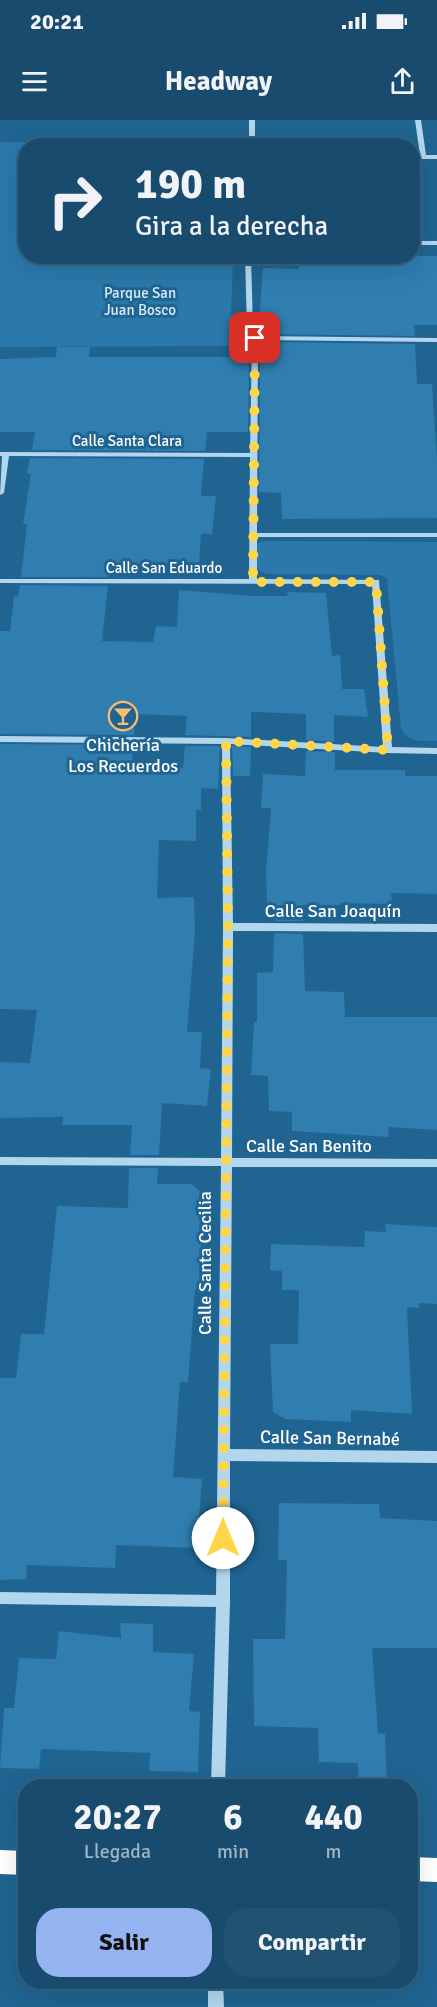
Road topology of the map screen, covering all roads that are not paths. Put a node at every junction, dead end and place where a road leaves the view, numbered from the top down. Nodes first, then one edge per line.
1 (252, 120) edge
2 (418, 120) edge
3 (252, 138) edge
4 (423, 157) joint
5 (437, 157) edge
6 (420, 243) edge
7 (437, 243) edge
8 (248, 264) edge
9 (255, 338) junction
10 (437, 340) edge
11 (3, 454) edge
12 (254, 455) junction
13 (0, 493) edge
14 (253, 535) junction
15 (437, 536) edge
16 (0, 581) edge
17 (253, 582) junction
18 (0, 740) edge
19 (226, 741) junction
20 (388, 750) junction
21 (437, 751) edge
22 (228, 927) junction
23 (437, 928) edge
24 (0, 1161) edge
25 (225, 1162) junction
26 (437, 1163) edge
27 (223, 1455) junction
28 (437, 1458) edge
29 (0, 1598) edge
30 (223, 1601) junction
31 (218, 1779) edge
32 (0, 1862) edge
33 (18, 1863) edge
34 (418, 1869) edge
35 (437, 1870) edge
36 (216, 1989) edge
37 (216, 2007) edge

1 - 3 street
2 - 4 street
4 - 5 street
6 - 7 street
8 - 9 street
9 - 10 street
9 - 12 street
11 - 12 street, Calle Santa Clara
11 - 13 street
12 - 14 street
14 - 15 street
14 - 17 street
16 - 17 street, Calle San Eduardo
17 - 20 street, Calle San Eduardo
18 - 19 street
19 - 20 street
19 - 22 street, Calle Santa Cecilia
20 - 21 street
22 - 23 street, Calle San Joaquín
22 - 25 street, Calle Santa Cecilia
24 - 25 street, Calle San Benito
25 - 26 street, Calle San Benito
25 - 27 street, Calle Santa Cecilia
27 - 28 street, Calle San Bernabé
27 - 30 street, Calle Santa Cecilia
29 - 30 street
30 - 31 street, Calle Santa Cecilia
32 - 33 highway
34 - 35 highway
36 - 37 street

